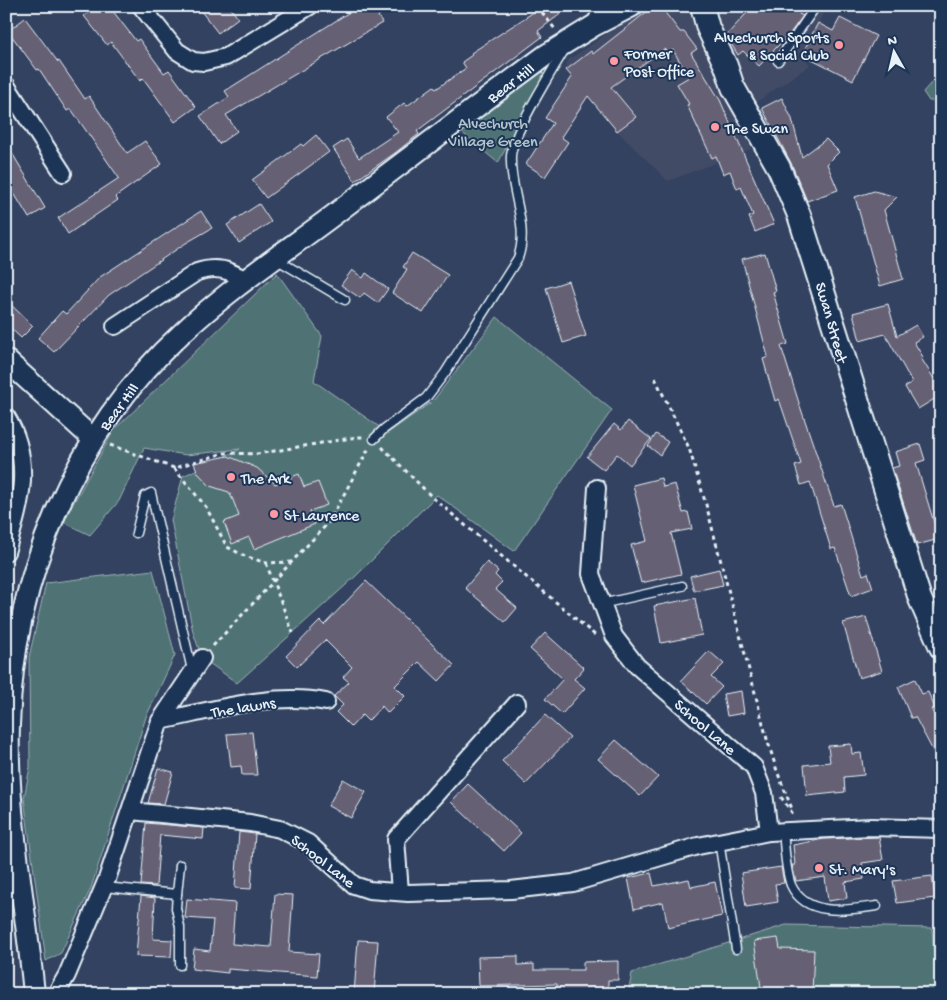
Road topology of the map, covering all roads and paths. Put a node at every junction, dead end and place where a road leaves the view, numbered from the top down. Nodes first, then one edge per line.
1 (141, 6) edge
2 (310, 6) edge
3 (537, 6) edge
4 (603, 6) edge
5 (632, 6) edge
6 (702, 6) edge
7 (816, 6) edge
8 (595, 25) junction
9 (568, 41) junction
10 (778, 61) dead end
11 (6, 85) edge
12 (63, 173) dead end
13 (274, 258) junction
14 (245, 281) junction
15 (345, 300) dead end
16 (115, 326) dead end
17 (6, 360) edge
18 (655, 378) dead end
19 (6, 416) edge
20 (93, 439) junction
21 (374, 439) junction
22 (174, 468) junction
23 (597, 488) dead end
24 (136, 533) dead end
25 (6, 552) edge
26 (293, 562) junction
27 (266, 563) junction
28 (273, 584) junction
29 (682, 586) dead end
30 (601, 604) junction
31 (293, 633) dead end
32 (599, 638) dead end
33 (941, 648) edge
34 (202, 658) joint
35 (192, 672) junction
36 (326, 702) dead end
37 (518, 703) dead end
38 (160, 720) junction
39 (7, 746) edge
40 (778, 792) dead end
41 (131, 811) junction
42 (941, 829) edge
43 (776, 832) junction
44 (719, 841) junction
45 (180, 865) dead end
46 (104, 887) junction
47 (400, 892) junction
48 (176, 894) junction
49 (877, 906) dead end
50 (736, 949) dead end
51 (180, 965) dead end
52 (34, 994) edge
53 (56, 994) edge

1 - 2 street
3 - 9 path
4 - 8 street
5 - 8 street, Bear Hill
6 - 33 main road, Swan Street
7 - 10 lane
8 - 9 street, Bear Hill
9 - 13 street, Bear Hill
9 - 21 lane
11 - 12 street
13 - 14 street, Bear Hill
13 - 15 lane
14 - 16 street
14 - 20 street, Bear Hill
17 - 20 street
18 - 40 path
19 - 25 street
20 - 22 path
20 - 39 street, Bear Hill
21 - 22 path
21 - 26 path
21 - 32 path
22 - 27 path
23 - 30 street, School Lane
24 - 35 lane
26 - 27 path
26 - 28 path
27 - 28 path
28 - 31 path
28 - 34 path
29 - 30 lane
30 - 43 street, School Lane
34 - 35 street
35 - 38 street
36 - 38 street, The lawns
37 - 47 street
38 - 41 street
39 - 52 street, Bear Hill
41 - 46 street
41 - 47 street, School Lane
42 - 43 street, School Lane
43 - 44 street, School Lane
43 - 49 lane
44 - 47 street, School Lane
44 - 50 lane
45 - 48 lane
46 - 48 lane
46 - 53 street
48 - 51 lane

